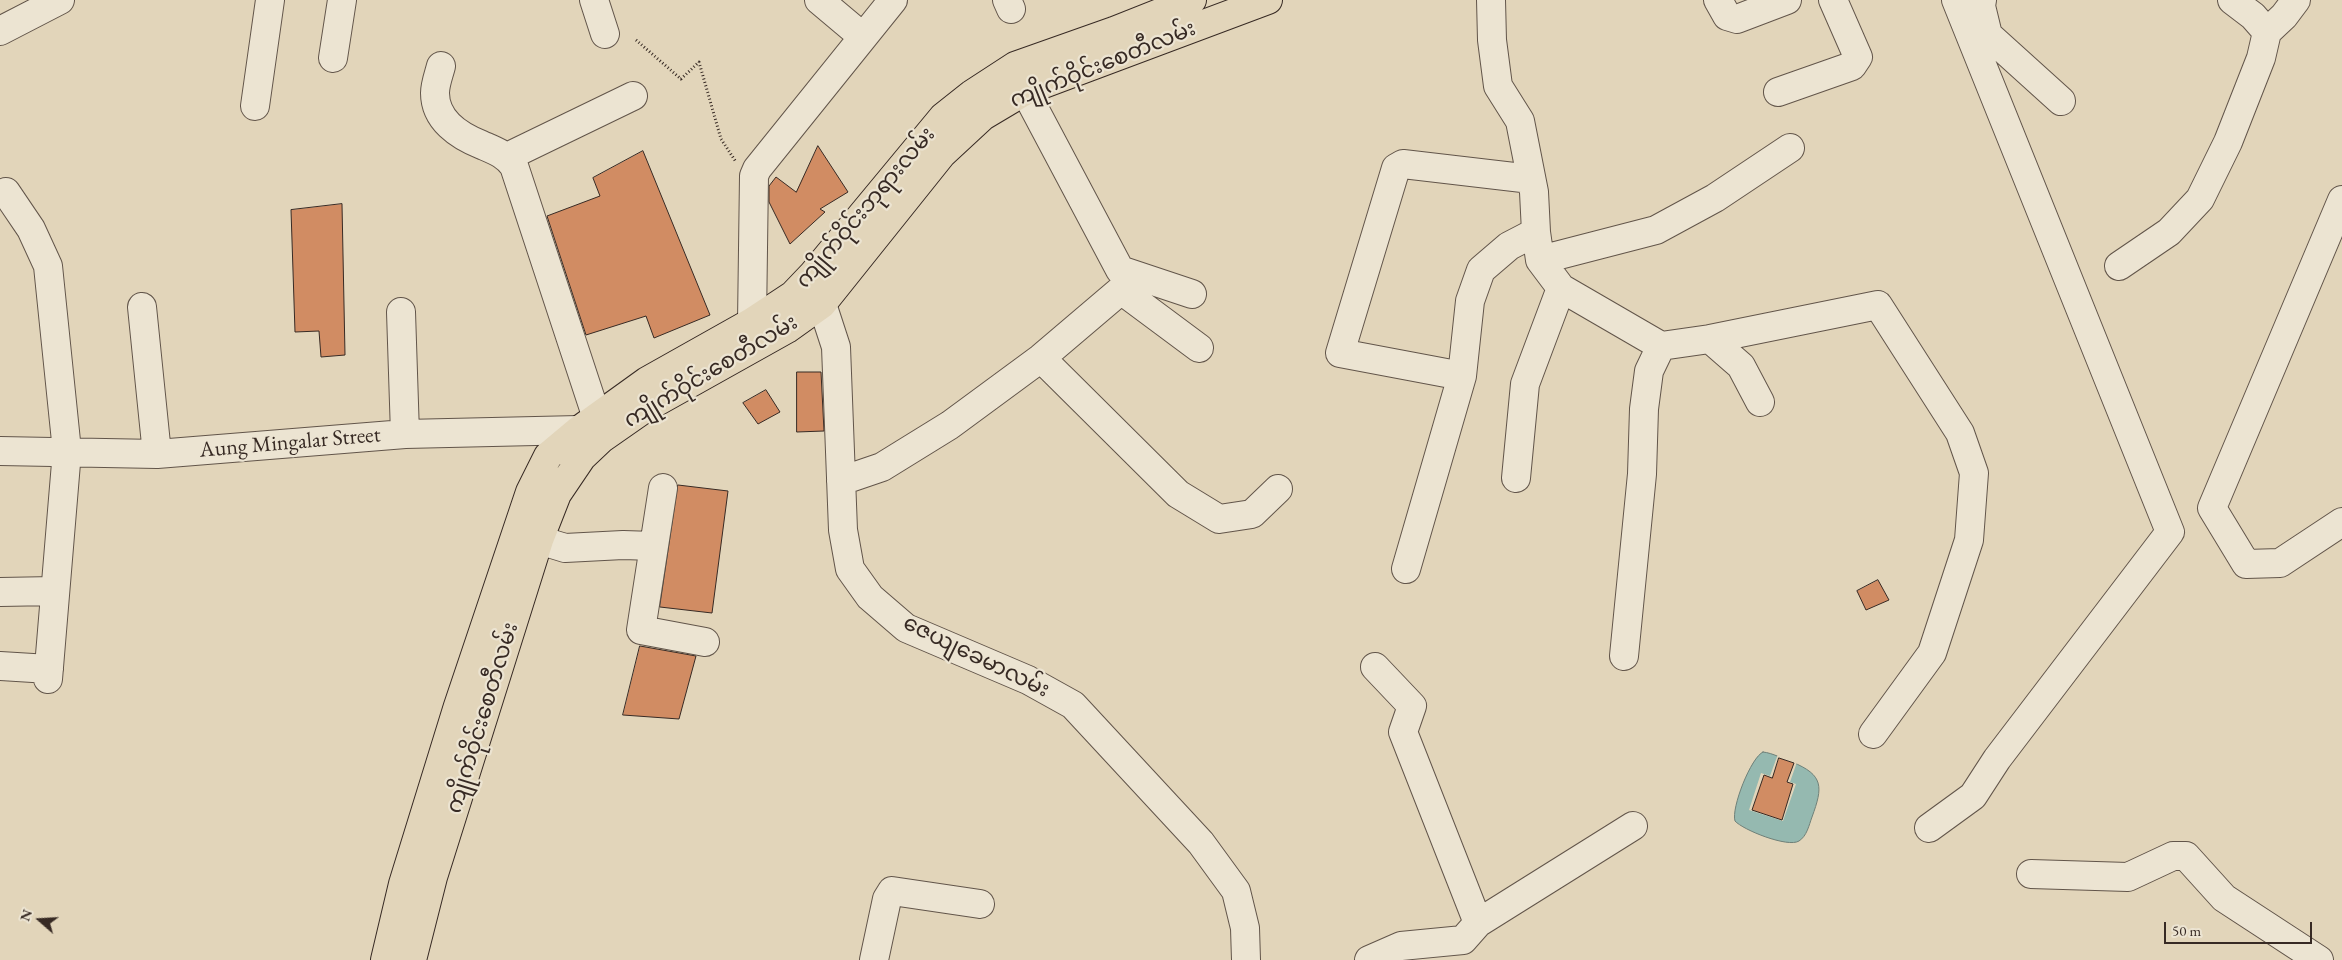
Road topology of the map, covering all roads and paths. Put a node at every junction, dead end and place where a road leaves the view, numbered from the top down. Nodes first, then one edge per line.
1 (60, 0) edge
2 (270, 0) edge
3 (342, 0) edge
4 (594, 0) edge
5 (819, 0) edge
6 (894, 0) edge
7 (1192, 0) edge
8 (1491, 0) edge
9 (1718, 0) edge
10 (1787, 0) edge
11 (1833, 0) edge
12 (1956, 0) edge
13 (1982, 0) edge
14 (2232, 0) edge
15 (2296, 0) edge
16 (1253, 3) edge
17 (0, 31) edge
18 (2267, 32) junction
19 (605, 34) dead end
20 (863, 37) junction
21 (636, 40) dead end
22 (1118, 43) junction
23 (333, 58) dead end
24 (441, 66) dead end
25 (1017, 80) junction
26 (1778, 92) dead end
27 (633, 96) dead end
28 (2062, 101) dead end
29 (255, 106) dead end
30 (1790, 148) dead end
31 (507, 156) junction
32 (754, 176) junction
33 (1531, 179) junction
34 (6, 192) dead end
35 (2342, 200) edge
36 (1536, 232) junction
37 (1540, 260) junction
38 (2119, 266) dead end
39 (804, 283) junction
40 (1561, 288) junction
41 (1192, 294) dead end
42 (822, 304) junction
43 (142, 307) dead end
44 (401, 312) dead end
45 (752, 322) junction
46 (1710, 339) junction
47 (1661, 346) junction
48 (1199, 348) dead end
49 (1041, 358) junction
50 (1462, 376) junction
51 (1760, 402) dead end
52 (592, 429) junction
53 (405, 434) junction
54 (0, 451) edge
55 (66, 451) junction
56 (156, 454) junction
57 (1516, 478) dead end
58 (841, 481) junction
59 (663, 488) dead end
60 (1278, 489) dead end
61 (2342, 522) edge
62 (539, 540) junction
63 (654, 546) junction
64 (1406, 569) dead end
65 (512, 581) junction
66 (54, 590) junction
67 (0, 592) edge
68 (705, 642) dead end
69 (1624, 656) dead end
70 (0, 666) edge
71 (1374, 667) dead end
72 (1873, 734) dead end
73 (1633, 826) dead end
74 (1930, 828) dead end
75 (2031, 874) dead end
76 (980, 904) dead end
77 (1469, 941) edge
78 (385, 960) edge
79 (412, 960) edge
80 (874, 960) edge
81 (1246, 960) edge
82 (1368, 960) edge
83 (2319, 960) edge

1 - 17 street
2 - 29 street
3 - 23 street
4 - 19 street
5 - 20 street
6 - 20 street
7 - 22 main road, ကျိုက်ဝိုင်းဘုရားလမ်း
8 - 33 street
9 - 10 street
11 - 26 street
12 - 74 street
13 - 28 street
14 - 18 street
15 - 18 street
16 - 22 main road, ကျိုက်ဝိုင်းစေတီလမ်း
18 - 38 street
20 - 32 street
21 - 32 path
22 - 25 main road, ကျိုက်ဝိုင်းဘုရားလမ်း
24 - 31 street
25 - 39 main road, ကျိုက်ဝိုင်းဘုရားလမ်း
25 - 41 street
25 - 42 main road, ကျိုက်ဝိုင်းစေတီလမ်း
27 - 31 street
30 - 37 street
31 - 52 street
32 - 45 street
33 - 36 street
33 - 50 street
34 - 55 street
35 - 61 street
36 - 37 street
36 - 50 street
37 - 40 street
39 - 42 street
39 - 45 main road, ကျိုက်ဝိုင်းဘုရားလမ်း
40 - 47 street
40 - 57 street
42 - 52 main road, ကျိုက်ဝိုင်းစေတီလမ်း
42 - 58 street, ဇေယျခေမာလမ်း
43 - 56 street
44 - 53 street
45 - 52 main road, ကျိုက်ဝိုင်းဘုရားလမ်း
46 - 47 street
46 - 51 street
46 - 72 street
47 - 69 street
48 - 49 street
49 - 58 street
49 - 60 street
50 - 64 street
52 - 53 street, Aung Mingalar Street
52 - 62 main road, ကျိုက်ဝိုင်းစေတီလမ်း
52 - 65 main road, ကျိုက်ဝိုင်းဘုရားလမ်း
53 - 56 street, Aung Mingalar Street
54 - 55 street, Aung Mingalar Street
55 - 56 street, Aung Mingalar Street
55 - 66 street
58 - 81 street, ဇေယျခေမာလမ်း
59 - 63 street
62 - 63 street
62 - 65 main road, ကျိုက်ဝိုင်းစေတီလမ်း
63 - 68 street
65 - 78 main road, ကျိုက်ဝိုင်းဘုရားလမ်း
65 - 79 main road, ကျိုက်ဝိုင်းစေတီလမ်း
66 - 67 street
66 - 70 street
71 - 77 street
73 - 77 street
75 - 83 street
76 - 80 street
77 - 82 street

